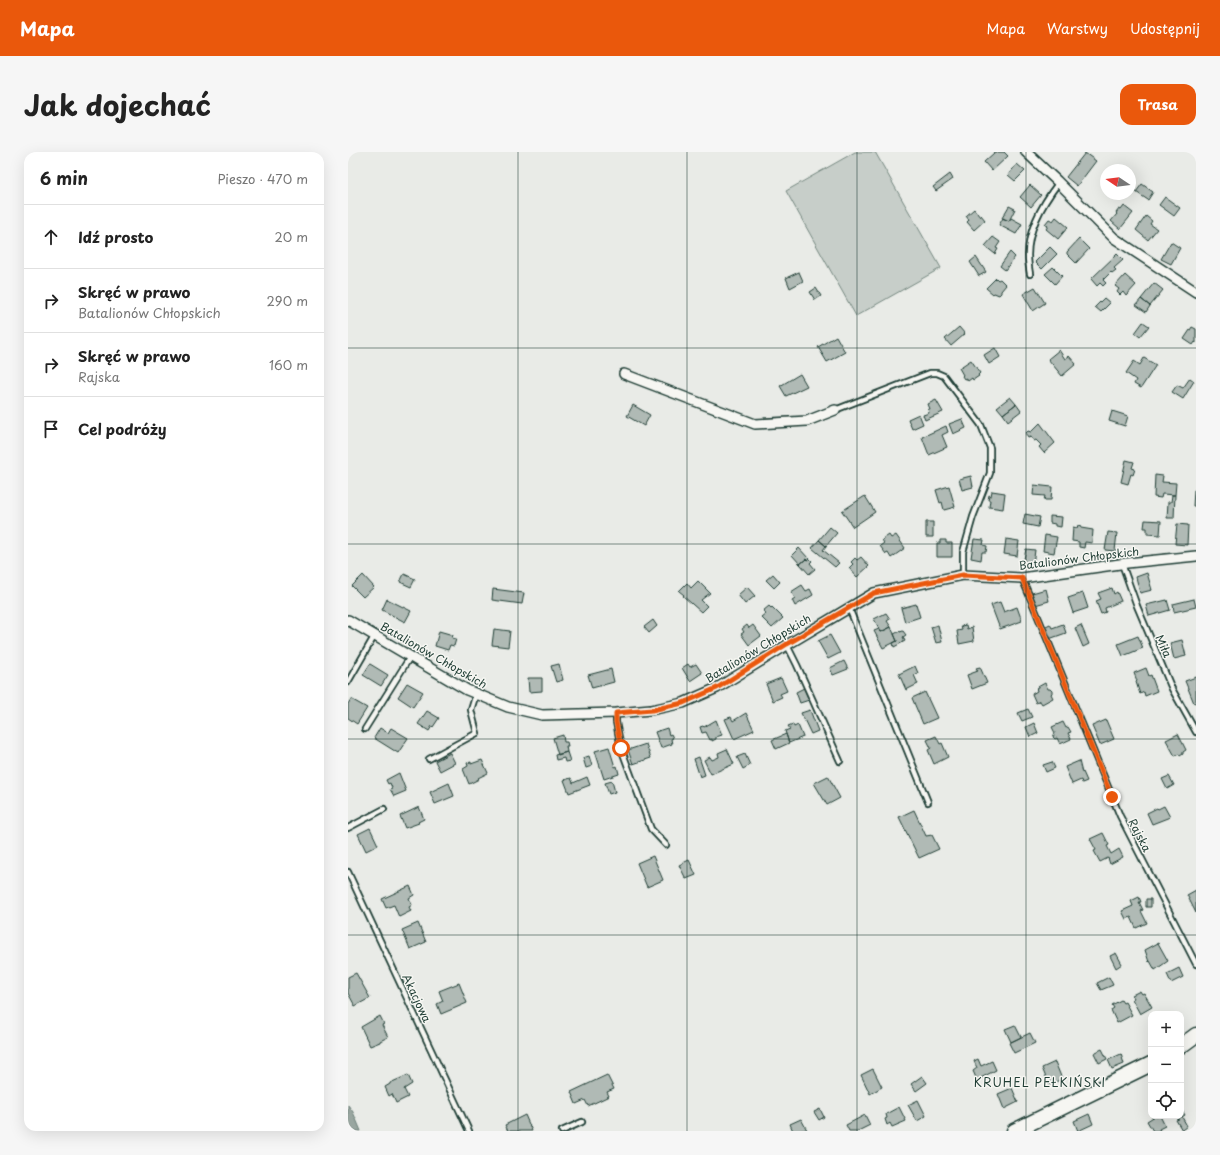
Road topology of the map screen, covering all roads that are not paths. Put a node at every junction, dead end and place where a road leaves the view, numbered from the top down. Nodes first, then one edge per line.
1 (1026, 152) edge
2 (1059, 182) junction
3 (1030, 274) dead end
4 (1196, 292) edge
5 (624, 374) dead end
6 (835, 410) joint
7 (1196, 556) edge
8 (1122, 564) junction
9 (963, 575) junction
10 (1022, 578) junction
11 (849, 608) junction
12 (348, 620) edge
13 (375, 635) junction
14 (787, 644) junction
15 (410, 658) junction
16 (348, 682) edge
17 (476, 694) junction
18 (616, 713) junction
19 (365, 730) dead end
20 (1196, 732) edge
21 (429, 759) dead end
22 (840, 761) dead end
23 (928, 802) dead end
24 (384, 809) dead end
25 (348, 828) edge
26 (666, 844) dead end
27 (348, 872) edge
28 (1196, 964) edge
29 (1196, 1035) edge
30 (1184, 1044) edge
31 (1148, 1066) edge
32 (582, 1122) dead end
33 (469, 1131) edge
34 (562, 1131) edge
35 (1014, 1131) edge

1 - 2 street
2 - 3 lane
2 - 4 street
5 - 6 street
6 - 9 lane
7 - 8 street, Batalionów Chłopskich
8 - 10 street, Batalionów Chłopskich
8 - 20 lane, Miła
9 - 10 street, Batalionów Chłopskich
9 - 11 street, Batalionów Chłopskich
10 - 28 lane, Rajska
11 - 14 street, Batalionów Chłopskich
11 - 23 lane
12 - 13 street, Batalionów Chłopskich
13 - 15 street, Batalionów Chłopskich
13 - 16 lane
14 - 18 street, Batalionów Chłopskich
14 - 22 lane
15 - 17 street, Batalionów Chłopskich
15 - 19 lane
17 - 18 street, Batalionów Chłopskich
17 - 21 lane
18 - 26 lane
24 - 25 lane
27 - 33 lane, Akacjowa
29 - 30 main road
31 - 35 main road
32 - 34 lane

